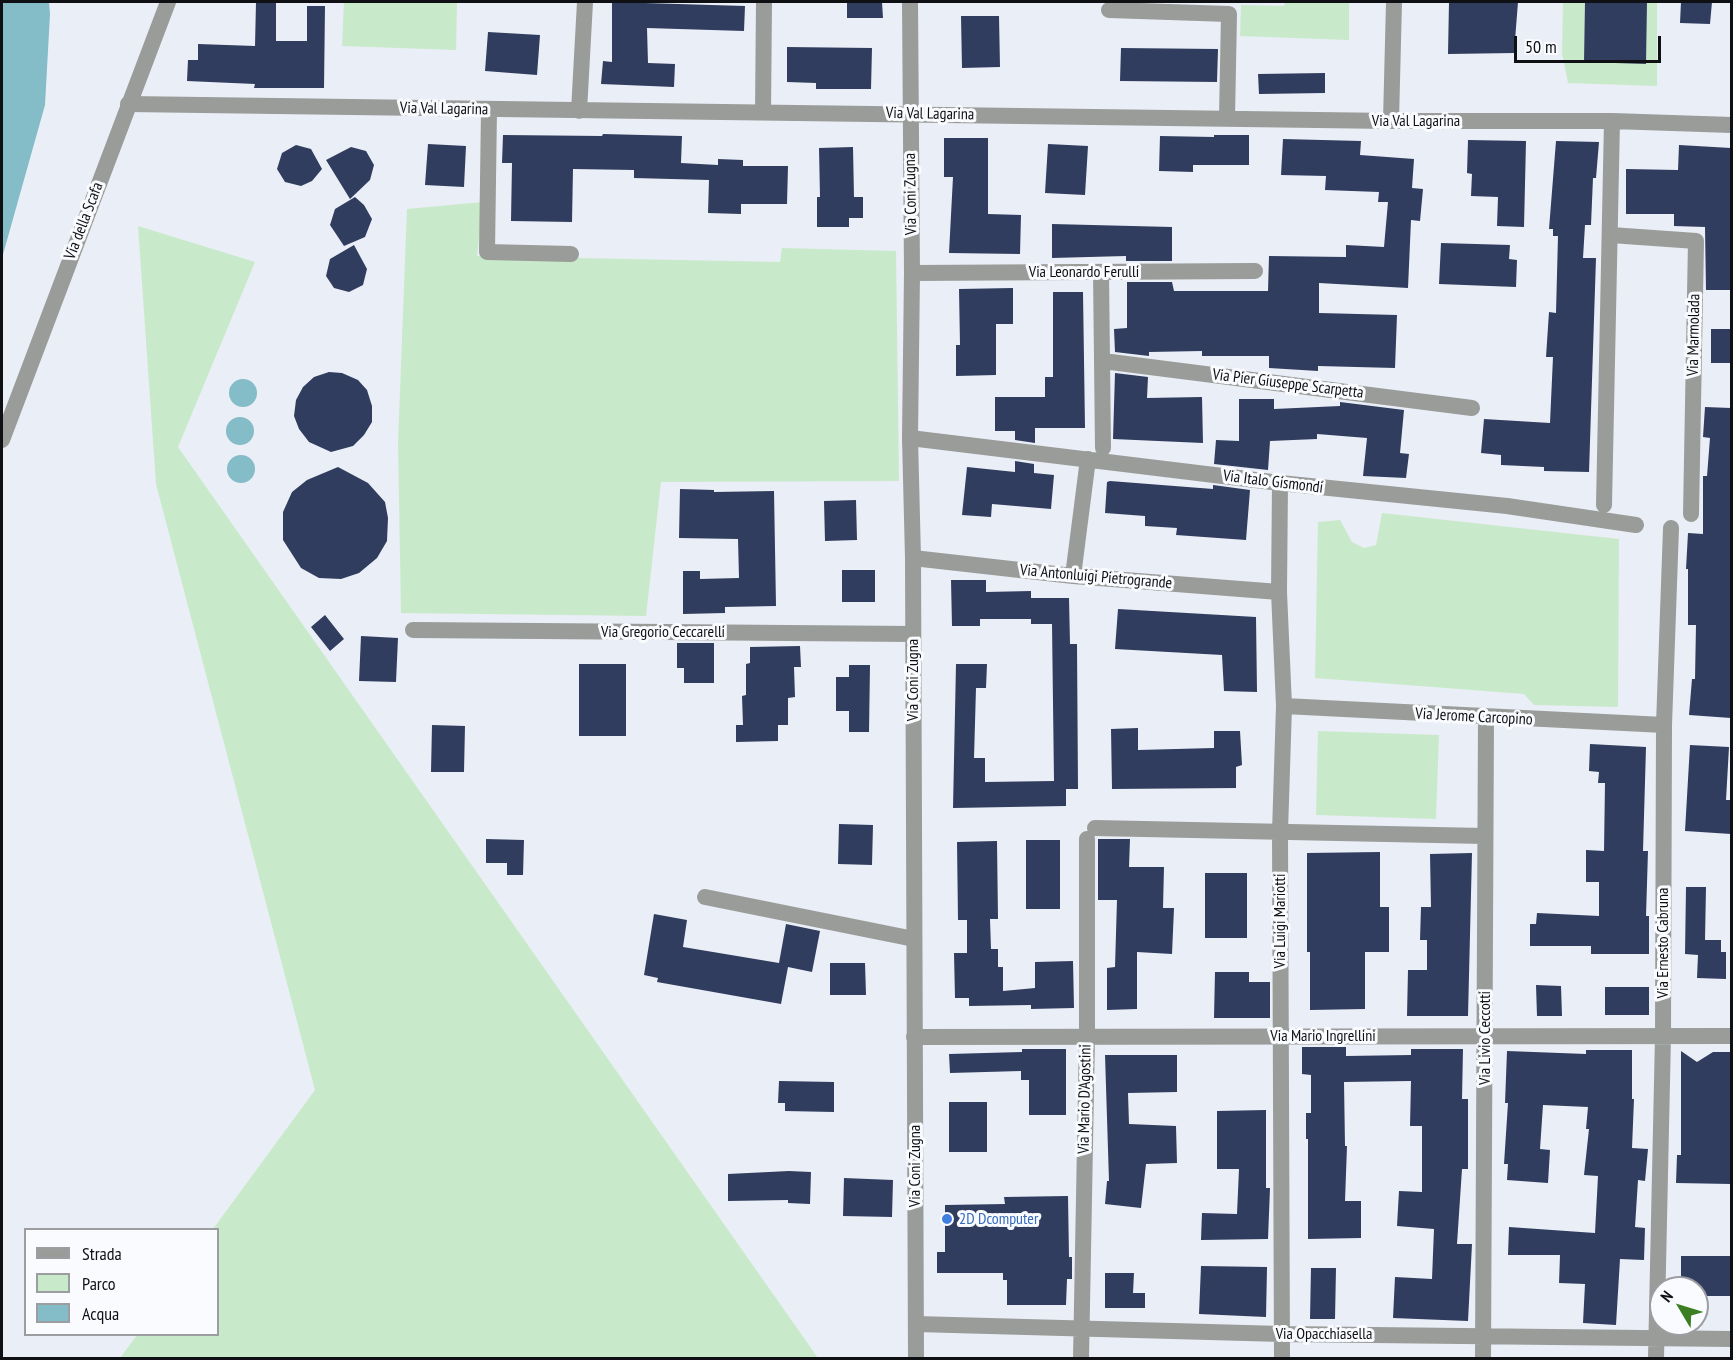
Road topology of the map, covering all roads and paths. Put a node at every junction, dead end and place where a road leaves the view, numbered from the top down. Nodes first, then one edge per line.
1 (168, 2) edge
2 (585, 2) edge
3 (764, 2) edge
4 (910, 2) edge
5 (1394, 2) edge
6 (1109, 10) dead end
7 (128, 104) junction
8 (489, 109) junction
9 (579, 111) junction
10 (763, 112) junction
11 (910, 113) junction
12 (1227, 118) junction
13 (1392, 121) junction
14 (1612, 121) junction
15 (1731, 125) edge
16 (1611, 235) junction
17 (571, 254) dead end
18 (1255, 271) dead end
19 (1101, 272) junction
20 (912, 273) junction
21 (1103, 361) junction
22 (1472, 408) dead end
23 (910, 438) junction
24 (2, 440) edge
25 (1103, 448) dead end
26 (1088, 459) junction
27 (1280, 483) junction
28 (1604, 505) dead end
29 (1690, 514) dead end
30 (1636, 525) dead end
31 (1671, 528) dead end
32 (913, 558) junction
33 (1073, 576) junction
34 (1279, 592) junction
35 (413, 630) dead end
36 (913, 634) junction
37 (1284, 706) junction
38 (1486, 718) junction
39 (1664, 725) junction
40 (1280, 832) junction
41 (1484, 836) junction
42 (705, 897) dead end
43 (914, 939) junction
44 (1281, 1036) junction
45 (1486, 1036) junction
46 (1663, 1036) junction
47 (1731, 1036) edge
48 (914, 1037) junction
49 (1087, 1037) junction
50 (916, 1324) junction
51 (1080, 1327) junction
52 (1282, 1334) junction
53 (1483, 1335) junction
54 (1655, 1338) junction
55 (1731, 1339) edge
56 (916, 1359) edge
57 (1081, 1359) edge
58 (1282, 1359) edge
59 (1483, 1359) edge
60 (1656, 1359) edge

1 - 7 street, Via della Scafa
2 - 9 street
3 - 10 street
4 - 11 street, Via Coni Zugna
5 - 13 street
6 - 12 street
7 - 8 street, Via Val Lagarina
7 - 24 street, Via della Scafa
8 - 9 street, Via Val Lagarina
8 - 17 street
9 - 10 street, Via Val Lagarina
10 - 11 street, Via Val Lagarina
11 - 12 street, Via Val Lagarina
11 - 20 street, Via Coni Zugna
12 - 13 street, Via Val Lagarina
13 - 14 street, Via Val Lagarina
14 - 15 street, Via Val Lagarina
14 - 16 street
16 - 28 street
16 - 29 street, Via Marmolada
18 - 19 street, Via Leonardo Ferulli
19 - 20 street, Via Leonardo Ferulli
19 - 21 street
20 - 23 street, Via Coni Zugna
21 - 22 street, Via Pier Giuseppe Scarpetta
21 - 25 street
23 - 26 street, Via Italo Gismondi
23 - 32 street, Via Coni Zugna
26 - 27 street, Via Italo Gismondi
26 - 33 street
27 - 30 street, Via Italo Gismondi
27 - 34 street, Via Luigi Mariotti
31 - 39 street, Via Ernesto Cabruna
32 - 33 street, Via Antonluigi Pietrogrande
32 - 36 street, Via Coni Zugna
33 - 34 street, Via Antonluigi Pietrogrande
34 - 37 street, Via Luigi Mariotti
35 - 36 street, Via Gregorio Ceccarelli
36 - 43 street, Via Coni Zugna
37 - 38 street, Via Jerome Carcopino
37 - 40 street, Via Luigi Mariotti
38 - 39 street, Via Jerome Carcopino
38 - 41 street, Via Livio Ceccotti
39 - 46 street, Via Ernesto Cabruna
40 - 41 street
40 - 44 street, Via Luigi Mariotti
40 - 49 street, Via Mario D'Agostini
41 - 45 street, Via Livio Ceccotti
42 - 43 street
43 - 48 street, Via Coni Zugna
44 - 45 street, Via Mario Ingrellini
44 - 49 street, Via Mario Ingrellini
44 - 52 street, Via Luigi Mariotti
45 - 46 street, Via Mario Ingrellini
45 - 53 street, Via Livio Ceccotti
46 - 47 street, Via Mario Ingrellini
46 - 54 street, Via Ernesto Cabruna
48 - 49 street, Via Mario Ingrellini
48 - 50 street, Via Coni Zugna
49 - 51 street, Via Mario D'Agostini
50 - 51 street, Via Opacchiasella
50 - 56 street, Via Coni Zugna
51 - 52 street, Via Opacchiasella
51 - 57 street, Via Mario D'Agostini
52 - 53 street, Via Opacchiasella
52 - 58 street, Via Luigi Mariotti
53 - 54 street, Via Opacchiasella
53 - 59 street, Via Livio Ceccotti
54 - 55 street, Via Opacchiasella
54 - 60 street, Via Ernesto Cabruna

